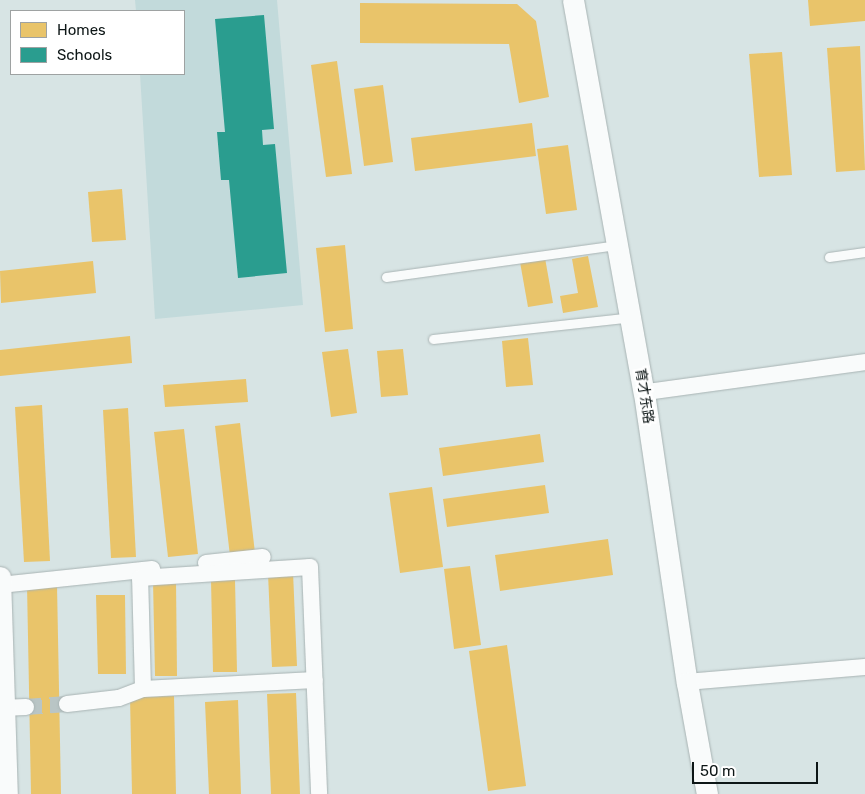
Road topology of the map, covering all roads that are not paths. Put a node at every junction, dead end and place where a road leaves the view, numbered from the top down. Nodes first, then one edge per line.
1 (573, 0) edge
2 (584, 0) edge
3 (619, 245) junction
4 (865, 252) edge
5 (829, 257) dead end
6 (386, 277) dead end
7 (631, 317) junction
8 (433, 339) dead end
9 (865, 362) edge
10 (654, 391) junction
11 (263, 557) dead end
12 (0, 577) edge
13 (0, 585) edge
14 (865, 667) edge
15 (315, 680) junction
16 (697, 681) junction
17 (144, 689) junction
18 (67, 704) tunnel mouth
19 (26, 707) tunnel mouth
20 (2, 708) edge
21 (0, 788) edge
22 (0, 794) edge
23 (7, 794) edge
24 (319, 794) edge
25 (707, 794) edge
26 (718, 794) edge

1 - 3 street, 育才东路
2 - 10 street, 育才东路
3 - 6 lane
3 - 7 street, 育才东路
4 - 5 lane
7 - 8 lane
7 - 25 street, 育才东路
9 - 10 street
10 - 16 street, 育才东路
11 - 13 street
12 - 13 street
13 - 20 street
14 - 16 street
15 - 17 street
15 - 17 street
15 - 24 street
16 - 26 street, 育才东路
17 - 18 street
19 - 20 street
20 - 23 street
21 - 22 street

